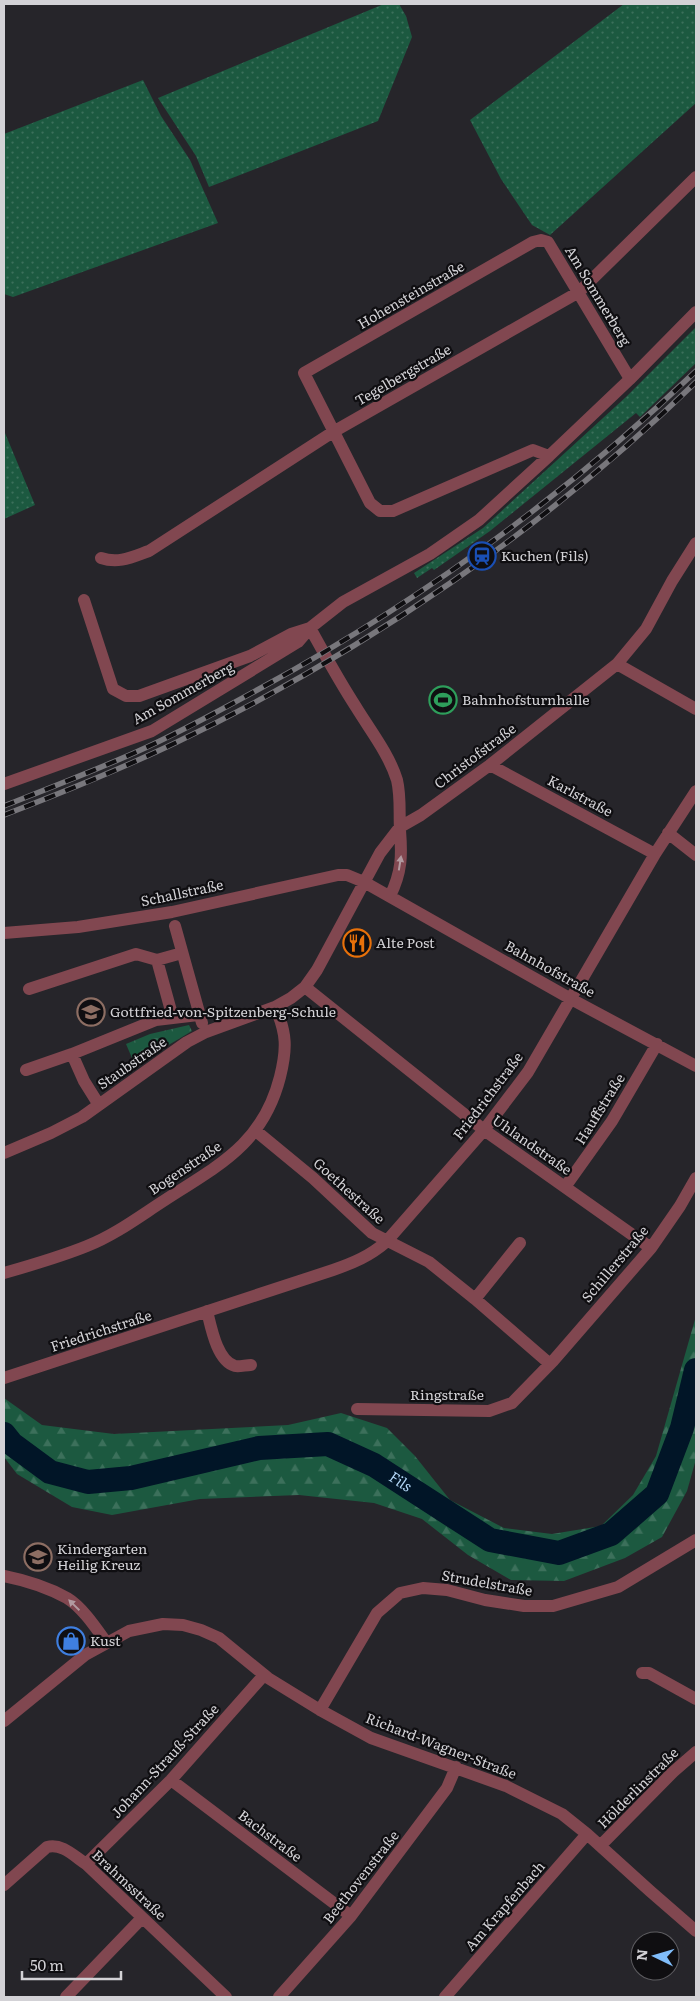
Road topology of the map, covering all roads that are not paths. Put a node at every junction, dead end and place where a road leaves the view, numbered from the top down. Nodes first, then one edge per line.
1 (696, 177) edge
2 (533, 242) joint
3 (579, 292) junction
4 (696, 312) edge
5 (630, 379) junction
6 (333, 432) junction
7 (549, 456) junction
8 (696, 543) edge
9 (101, 558) dead end
10 (84, 600) dead end
11 (310, 628) junction
12 (617, 664) junction
13 (696, 709) edge
14 (490, 765) junction
15 (4, 784) edge
16 (696, 791) edge
17 (400, 827) junction
18 (668, 833) junction
19 (655, 854) junction
20 (696, 855) edge
21 (364, 882) junction
22 (390, 896) junction
23 (175, 926) dead end
24 (4, 933) edge
25 (182, 953) junction
26 (157, 960) junction
27 (305, 987) junction
28 (29, 988) dead end
29 (571, 999) junction
30 (275, 1007) junction
31 (198, 1015) junction
32 (173, 1018) junction
33 (206, 1032) junction
34 (657, 1044) junction
35 (72, 1054) junction
36 (696, 1066) edge
37 (26, 1070) dead end
38 (99, 1105) junction
39 (484, 1130) junction
40 (256, 1131) junction
41 (4, 1153) edge
42 (696, 1178) edge
43 (565, 1187) junction
44 (386, 1242) junction
45 (520, 1243) dead end
46 (650, 1248) junction
47 (4, 1273) edge
48 (475, 1298) junction
49 (207, 1311) junction
50 (550, 1364) junction
51 (251, 1365) dead end
52 (4, 1378) edge
53 (357, 1409) dead end
54 (696, 1540) edge
55 (4, 1576) edge
56 (106, 1642) junction
57 (642, 1673) dead end
58 (264, 1675) junction
59 (696, 1699) edge
60 (320, 1710) junction
61 (4, 1720) edge
62 (696, 1752) edge
63 (456, 1767) junction
64 (171, 1780) junction
65 (587, 1834) junction
66 (600, 1846) junction
67 (86, 1864) junction
68 (4, 1885) edge
69 (351, 1916) junction
70 (142, 1918) junction
71 (696, 1931) edge
72 (66, 1997) edge
73 (226, 1997) edge
74 (278, 1997) edge
75 (444, 1997) edge

1 - 3 street, Tegelbergstraße
2 - 3 street, Am Sommerberg
2 - 6 street, Hohensteinstraße
3 - 5 street, Am Sommerberg
3 - 6 street, Tegelbergstraße
4 - 5 street, Am Sommerberg
5 - 7 street, Am Sommerberg
6 - 7 street
6 - 9 street, Tegelbergstraße
7 - 11 street, Am Sommerberg
8 - 12 street, Christofstraße
10 - 11 street, Am Sommerberg
11 - 15 street, Am Sommerberg
11 - 17 street
12 - 13 street
12 - 14 street, Christofstraße
14 - 17 street, Christofstraße
14 - 19 street, Karlstraße
16 - 18 street, Friedrichstraße
17 - 21 street
22 -> 17 street
18 - 19 street, Friedrichstraße
18 - 20 street
19 - 29 street, Friedrichstraße
21 - 22 street, Bahnhofstraße
21 - 24 street, Schallstraße
21 - 27 street, Staubstraße
22 - 29 street, Bahnhofstraße
23 - 25 street
25 - 26 street
25 - 31 street
26 - 28 street
26 - 32 street
27 - 30 street, Staubstraße
27 - 39 street, Uhlandstraße
29 - 34 street, Bahnhofstraße
29 - 39 street, Friedrichstraße
30 - 33 street, Staubstraße
30 - 40 street, Bogenstraße
31 - 32 street
31 - 33 street
32 - 35 street
33 - 38 street, Staubstraße
34 - 36 street, Bahnhofstraße
34 - 43 street, Hauffstraße
35 - 37 street
35 - 38 street
38 - 41 street, Staubstraße
39 - 43 street, Uhlandstraße
39 - 44 street, Friedrichstraße
40 - 44 street, Goethestraße
40 - 47 street, Bogenstraße
42 - 46 street, Schillerstraße
43 - 46 street, Uhlandstraße
44 - 48 street, Goethestraße
44 - 49 street, Friedrichstraße
45 - 48 street
46 - 50 street, Schillerstraße
48 - 50 street, Goethestraße
49 - 51 street
49 - 52 street, Friedrichstraße
50 - 53 street, Ringstraße
54 - 60 street, Strudelstraße
56 -> 55 street
56 - 58 street, Richard-Wagner-Straße
56 - 61 street, Richard-Wagner-Straße
57 - 59 street
58 - 60 street, Richard-Wagner-Straße
58 - 64 street, Johann-Strauß-Straße
60 - 63 street, Richard-Wagner-Straße
62 - 66 street, Hölderlinstraße
63 - 65 street, Richard-Wagner-Straße
63 - 69 street, Beethovenstraße
64 - 67 street, Johann-Strauß-Straße
64 - 69 street, Bachstraße
65 - 66 street, Richard-Wagner-Straße
65 - 75 street, Am Krapfenbach
66 - 71 street, Richard-Wagner-Straße
67 - 68 street, Brahmsstraße
67 - 70 street, Brahmsstraße
69 - 74 street, Beethovenstraße
70 - 72 street
70 - 73 street, Brahmsstraße

